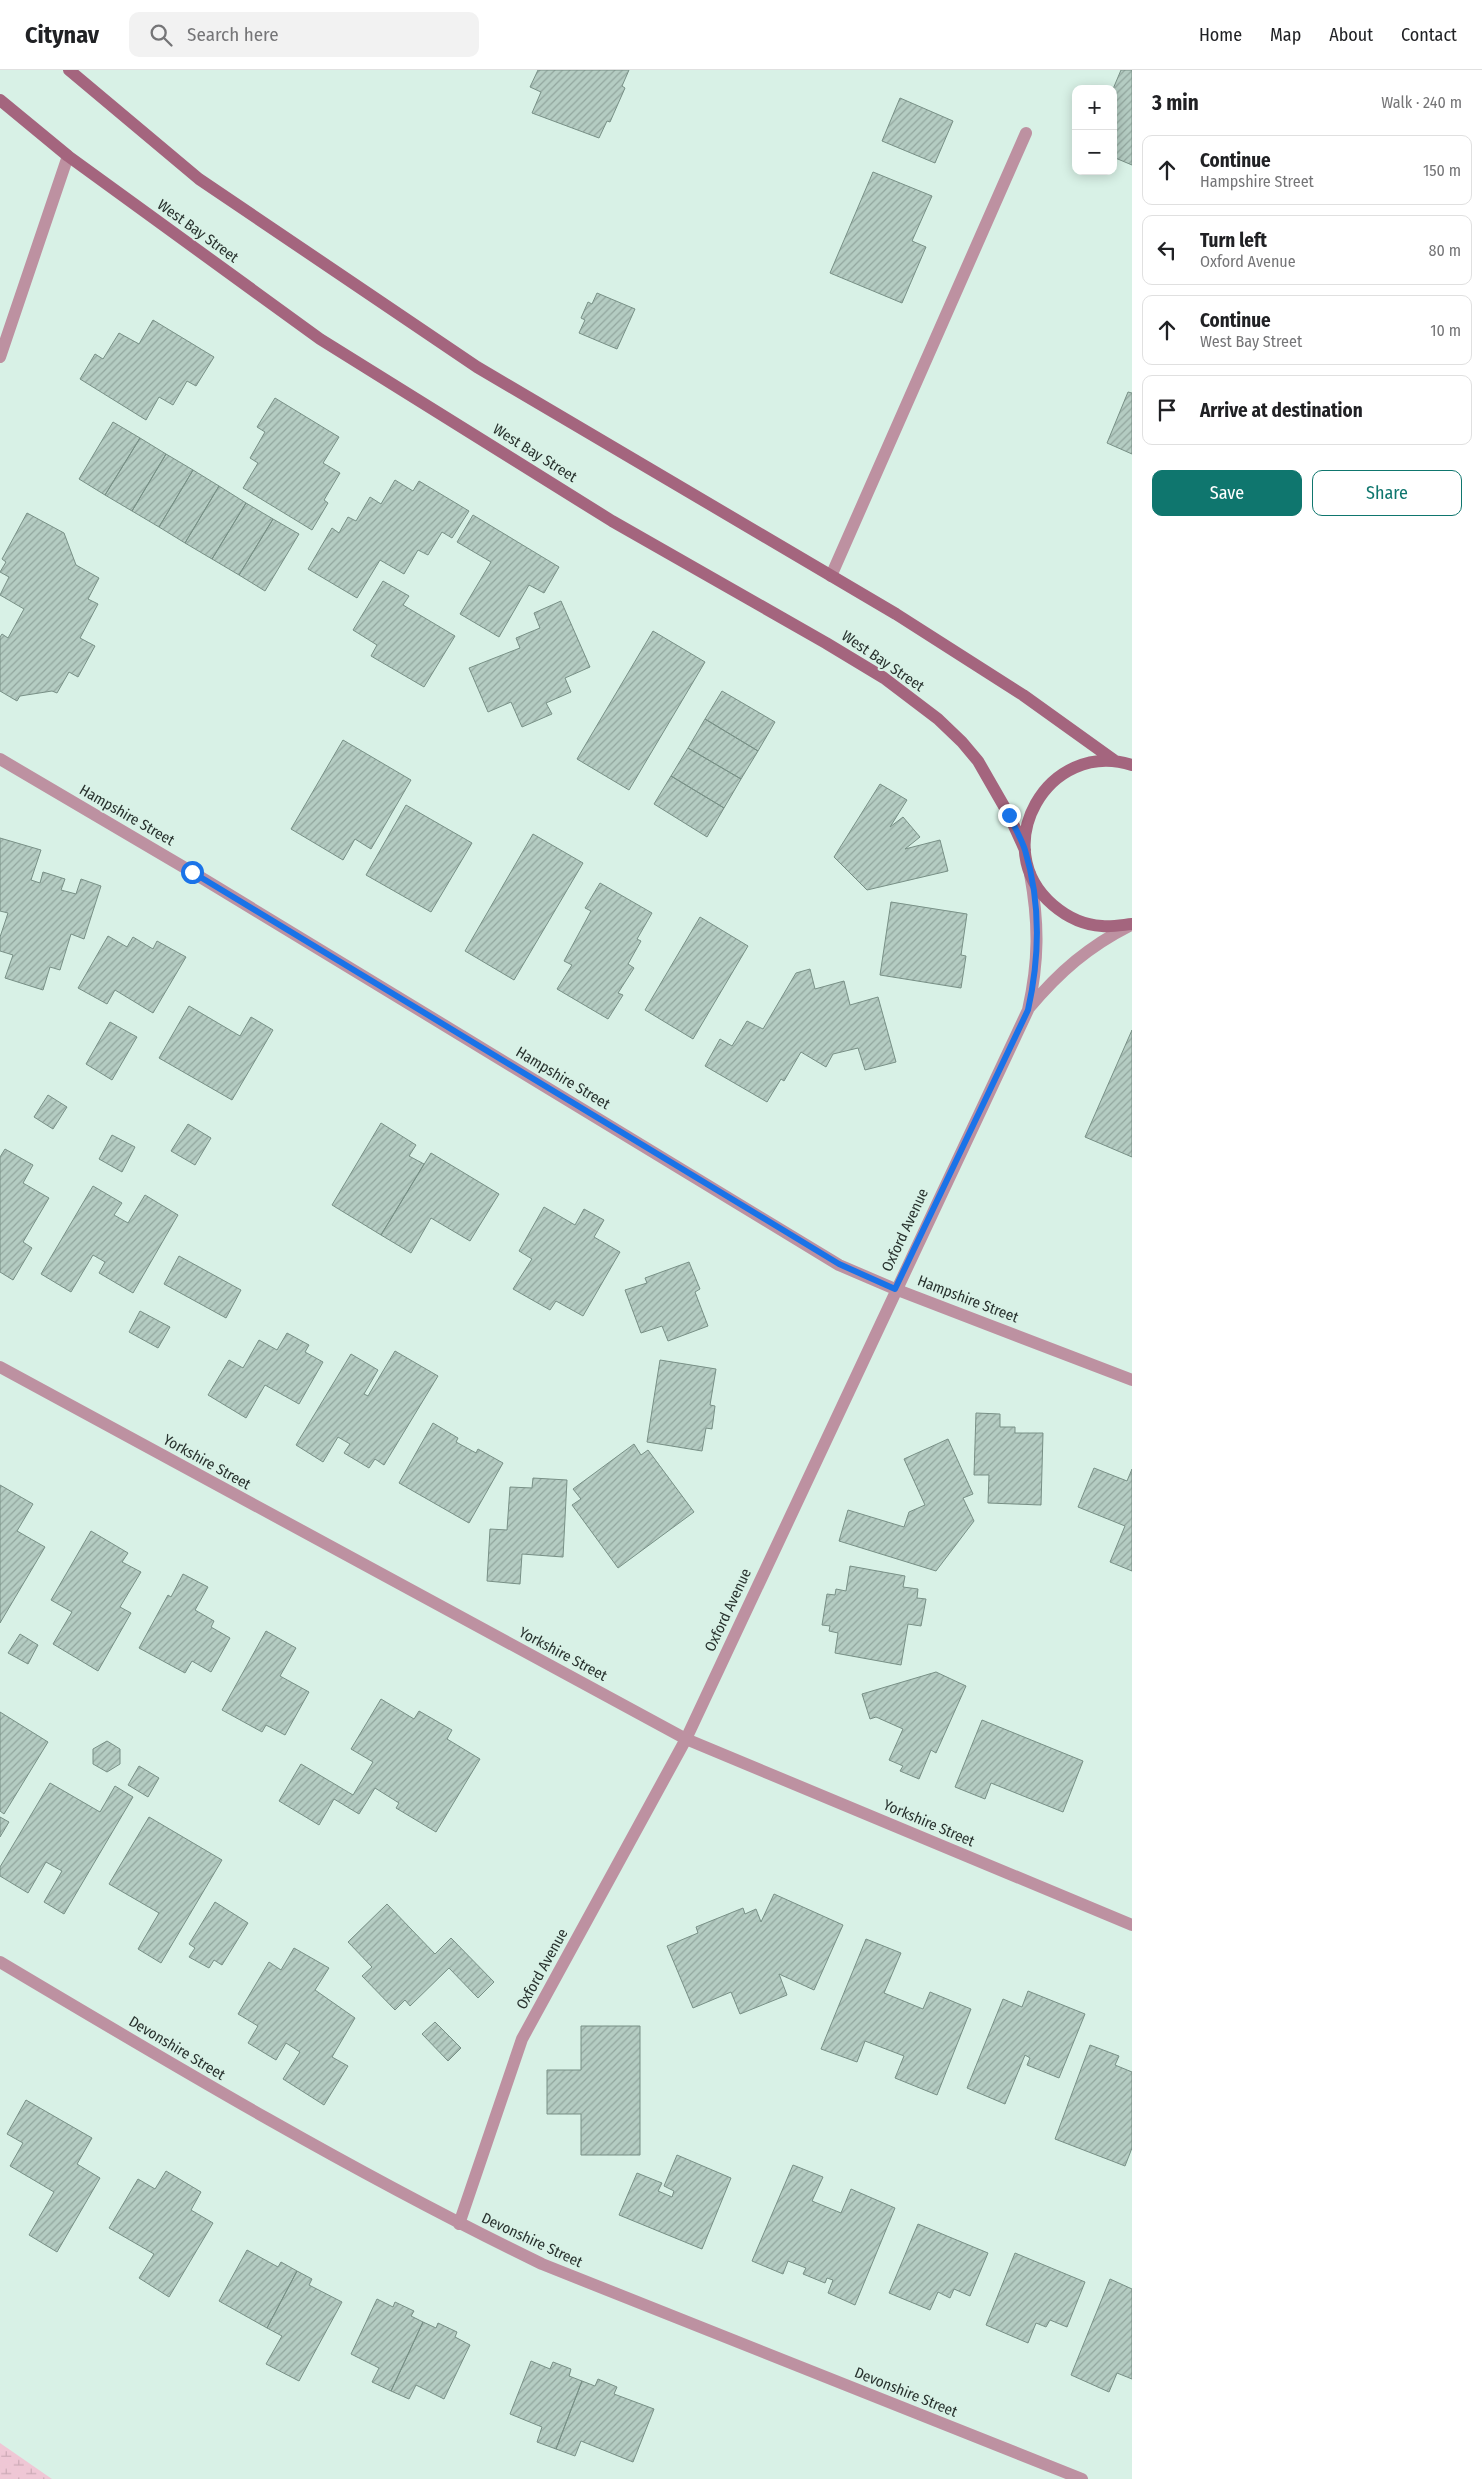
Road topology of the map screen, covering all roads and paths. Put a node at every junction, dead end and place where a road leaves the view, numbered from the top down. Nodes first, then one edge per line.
1 (69, 70) edge
2 (0, 100) edge
3 (1026, 133) dead end
4 (68, 156) junction
5 (0, 357) edge
6 (830, 576) junction
7 (0, 760) edge
8 (1114, 761) junction
9 (1132, 765) edge
10 (1025, 850) junction
11 (1029, 871) junction
12 (1132, 924) edge
13 (1028, 1010) junction
14 (895, 1289) junction
15 (0, 1367) edge
16 (1132, 1380) edge
17 (686, 1739) junction
18 (1132, 1925) edge
19 (0, 1962) edge
20 (459, 2224) junction
21 (1082, 2479) edge

1 - 6 main road
2 - 4 main road, West Bay Street
3 - 6 street
4 - 5 street
4 - 10 main road, West Bay Street
6 - 8 main road
7 - 14 street, Hampshire Street
8 - 9 main road
8 - 10 main road
10 - 11 main road
11 - 12 main road
11 - 13 street, Oxford Avenue
12 - 13 street, Oxford Avenue
13 - 14 street, Oxford Avenue
14 - 16 street, Hampshire Street
14 - 17 street, Oxford Avenue
15 - 17 street, Yorkshire Street
17 - 18 street, Yorkshire Street
17 - 20 street, Oxford Avenue
19 - 20 street, Devonshire Street
20 - 21 street, Devonshire Street

